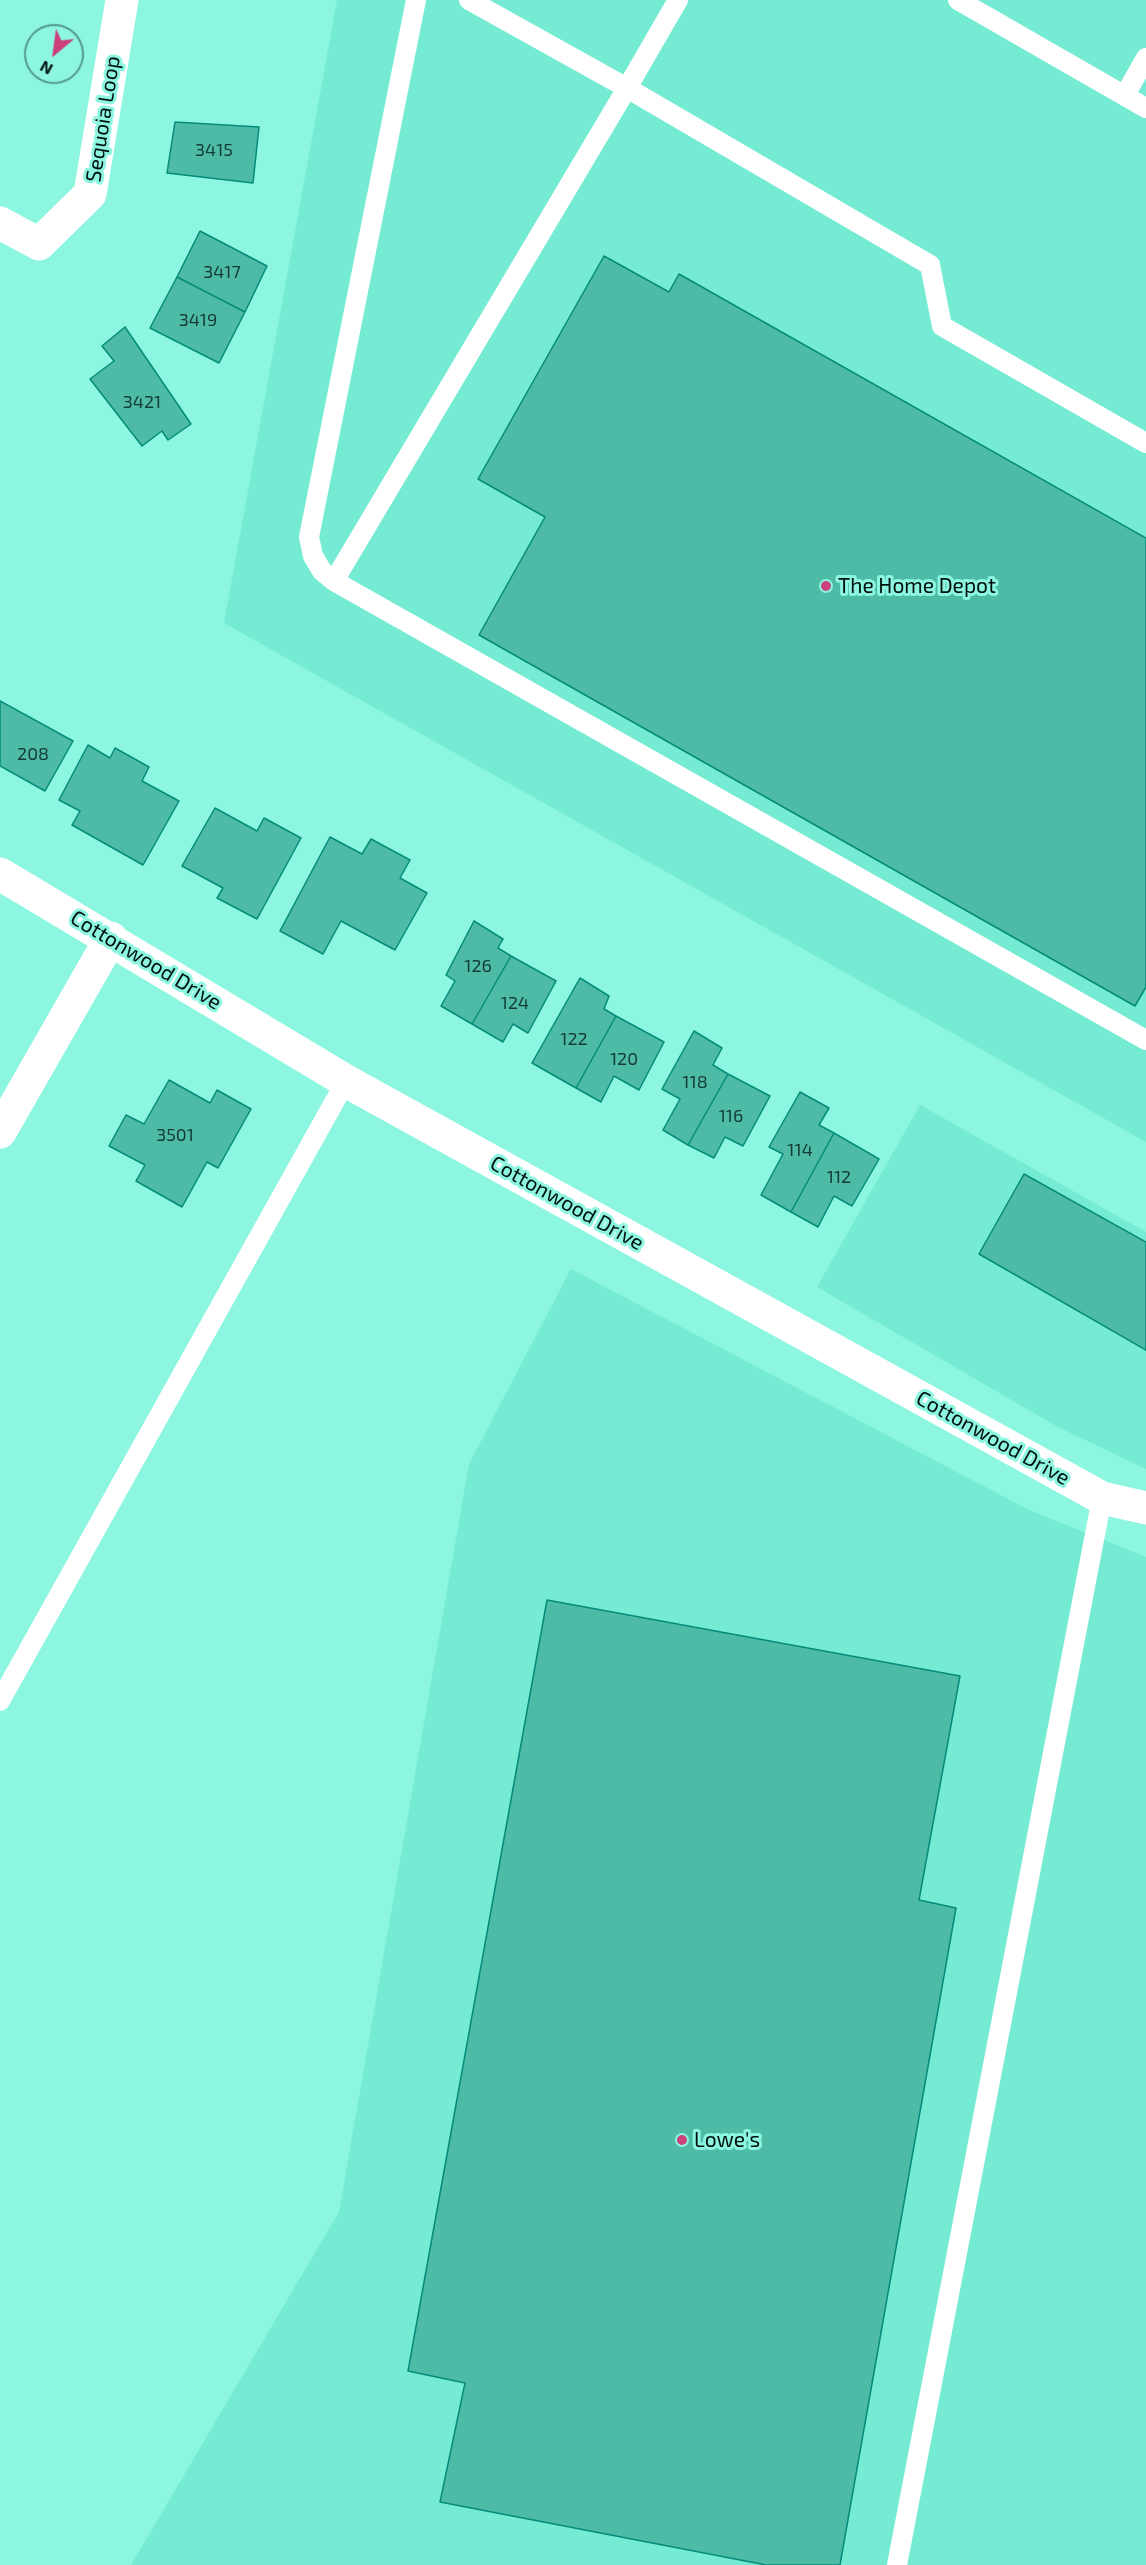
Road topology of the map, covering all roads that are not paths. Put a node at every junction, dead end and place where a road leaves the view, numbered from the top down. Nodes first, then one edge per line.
1 (122, 0) edge
2 (416, 0) edge
3 (469, 0) edge
4 (678, 0) edge
5 (958, 0) edge
6 (1146, 58) edge
7 (627, 88) junction
8 (1125, 95) junction
9 (1146, 108) edge
10 (0, 224) edge
11 (1146, 443) edge
12 (334, 581) junction
13 (0, 874) edge
14 (111, 938) junction
15 (1146, 1040) edge
16 (346, 1081) junction
17 (0, 1131) edge
18 (1102, 1498) junction
19 (1146, 1508) edge
20 (0, 1701) edge
21 (897, 2565) edge

1 - 10 street, Sequoia Loop
2 - 12 lane
3 - 7 lane
4 - 7 lane
5 - 8 lane
6 - 8 lane
7 - 11 lane
7 - 12 lane
8 - 9 lane
12 - 15 lane
13 - 14 street, Cottonwood Drive
14 - 16 street, Cottonwood Drive
14 - 17 street
16 - 18 street, Cottonwood Drive
16 - 20 lane
18 - 19 street, Cottonwood Drive
18 - 21 lane

